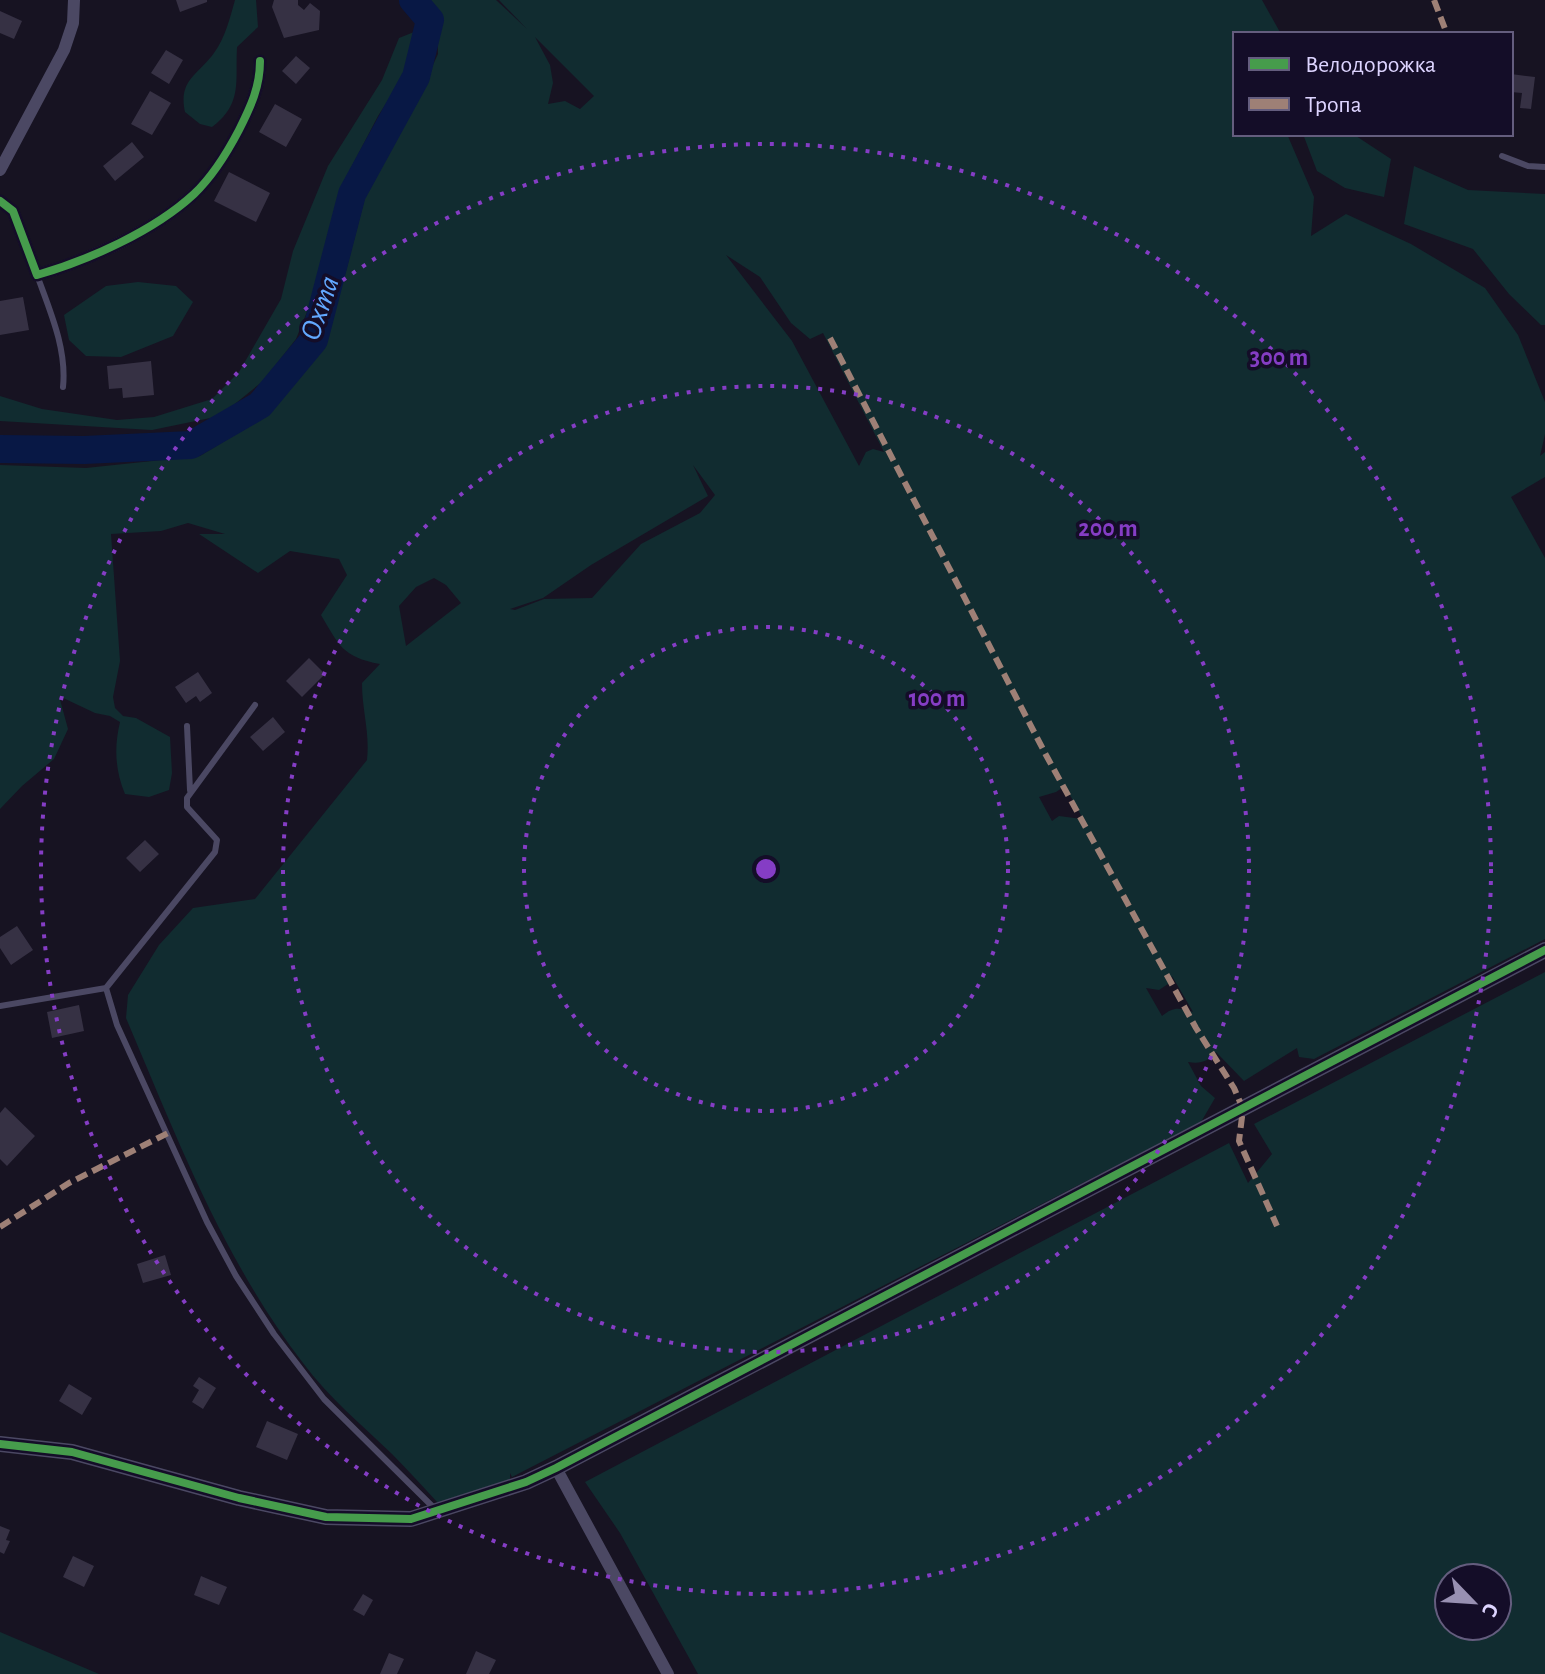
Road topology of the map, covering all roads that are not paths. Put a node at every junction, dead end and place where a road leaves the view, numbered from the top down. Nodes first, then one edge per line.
1 (74, 0) edge
2 (260, 61) dead end
3 (1502, 156) dead end
4 (1545, 167) edge
5 (0, 170) edge
6 (0, 201) edge
7 (37, 275) junction
8 (63, 387) dead end
9 (255, 705) dead end
10 (187, 726) dead end
11 (190, 790) junction
12 (1545, 950) edge
13 (106, 988) junction
14 (0, 1006) edge
15 (0, 1444) edge
16 (556, 1468) junction
17 (437, 1510) junction
18 (668, 1674) edge

1 - 5 street
2 - 7 street
3 - 4 lane
6 - 7 street
7 - 8 lane
9 - 11 lane
10 - 11 lane
11 - 13 lane
12 - 16 street
13 - 14 lane
13 - 17 lane
15 - 17 street
16 - 17 street
16 - 18 street

